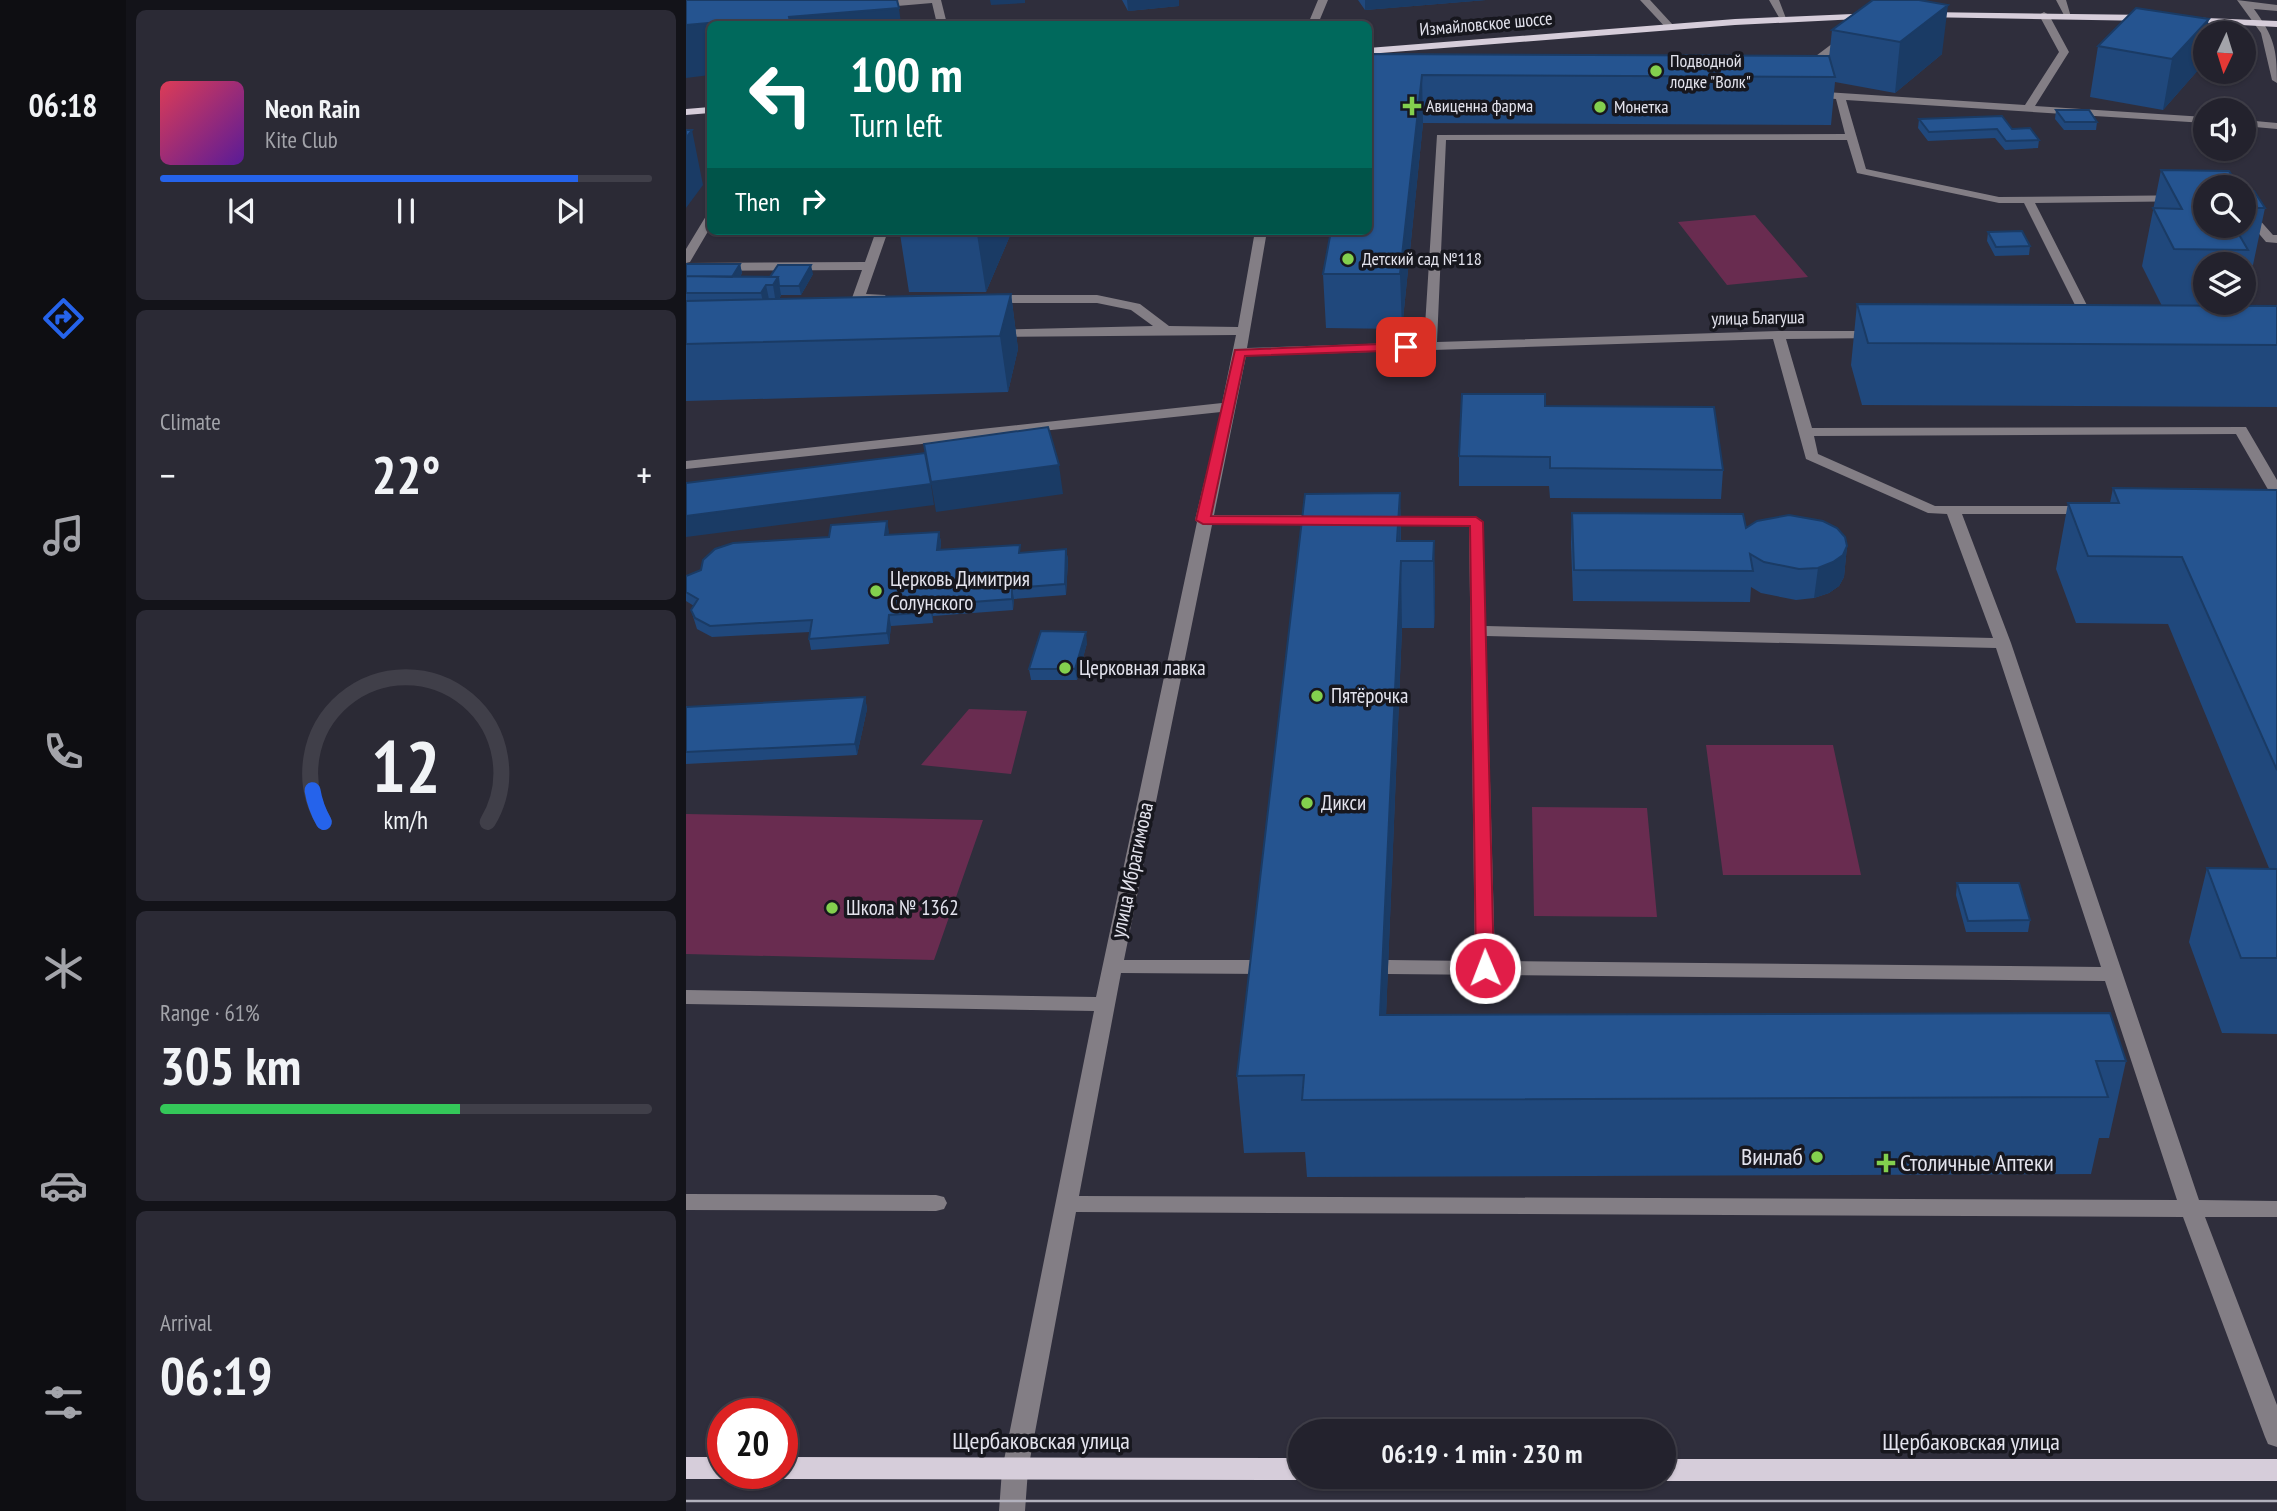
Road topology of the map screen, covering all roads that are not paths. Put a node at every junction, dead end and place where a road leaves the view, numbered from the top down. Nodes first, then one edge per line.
1 (935, 0) edge
2 (1323, 0) edge
3 (1645, 0) edge
4 (1774, 0) edge
5 (2061, 0) edge
6 (2244, 3) edge
7 (869, 5) edge
8 (2277, 8) edge
9 (1911, 15) edge
10 (2044, 15) junction
11 (2068, 15) junction
12 (1885, 16) edge
13 (1848, 17) junction
14 (2158, 18) edge
15 (2171, 18) edge
16 (1784, 19) junction
17 (941, 21) edge
18 (1314, 21) edge
19 (2257, 22) junction
20 (2277, 24) edge
21 (1670, 27) junction
22 (1372, 51) edge
23 (1798, 75) edge
24 (2277, 80) edge
25 (1802, 93) edge
26 (1840, 96) junction
27 (2029, 107) junction
28 (707, 110) edge
29 (686, 112) edge
30 (2193, 119) edge
31 (2256, 124) edge
32 (2277, 126) edge
33 (1851, 137) junction
34 (2193, 198) edge
35 (2028, 200) junction
36 (2256, 223) edge
37 (707, 224) edge
38 (881, 235) edge
39 (1260, 235) edge
40 (2277, 239) edge
41 (686, 259) edge
42 (870, 266) junction
43 (686, 267) edge
44 (898, 298) edge
45 (978, 299) edge
46 (1166, 330) junction
47 (1243, 331) junction
48 (977, 334) edge
49 (1778, 335) junction
50 (1891, 335) edge
51 (2090, 337) edge
52 (1430, 346) junction
53 (1240, 352) junction
54 (1228, 407) junction
55 (1806, 432) junction
56 (686, 465) edge
57 (2277, 493) edge
58 (1952, 510) junction
59 (2101, 510) edge
60 (1203, 520) junction
61 (1479, 631) junction
62 (2003, 643) junction
63 (1112, 966) junction
64 (1264, 967) edge
65 (1388, 967) edge
66 (1485, 968) junction
67 (2111, 974) junction
68 (686, 997) edge
69 (1105, 1004) junction
70 (686, 1202) edge
71 (936, 1203) dead end
72 (1066, 1203) junction
73 (2190, 1207) junction
74 (2277, 1209) edge
75 (2277, 1437) edge
76 (686, 1468) edge
77 (707, 1468) edge
78 (798, 1468) edge
79 (1288, 1469) edge
80 (1676, 1469) edge
81 (1015, 1470) junction
82 (2277, 1470) edge
83 (1013, 1511) edge

1 - 7 street
1 - 17 street
2 - 18 street
3 - 21 street
4 - 16 street
5 - 11 street
6 - 8 street
6 - 19 street
9 - 10 main road
10 - 11 main road
10 - 27 street
11 - 14 main road
12 - 13 main road, Измайловское шоссе
13 - 16 main road, Измайловское шоссе
13 - 23 street
15 - 19 main road
16 - 21 main road, Измайловское шоссе
19 - 20 main road
19 - 24 street
21 - 22 main road, Измайловское шоссе
25 - 26 street
26 - 27 street
26 - 33 street
27 - 30 street
28 - 29 main road
31 - 32 street
33 - 35 street
33 - 52 street
34 - 35 street
35 - 51 street
36 - 40 street
37 - 41 street
38 - 42 street
39 - 47 street, улица Ибрагимова
42 - 43 street
42 - 44 street
45 - 46 street
46 - 47 street
46 - 48 street
47 - 53 street, улица Ибрагимова
49 - 50 street, улица Благуша
49 - 52 street, улица Благуша
49 - 55 street
52 - 53 street, улица Благуша
53 - 54 street, улица Ибрагимова
54 - 56 street
54 - 60 street, улица Ибрагимова
55 - 57 street
55 - 58 street
58 - 59 street
58 - 62 street
60 - 61 street
60 - 63 street, улица Ибрагимова
61 - 62 street
61 - 66 street
62 - 67 street
63 - 64 street
63 - 69 street, улица Ибрагимова
65 - 66 street
66 - 67 street
67 - 73 street
68 - 69 street
69 - 72 street, улица Ибрагимова
70 - 71 street
72 - 73 street
72 - 81 street, улица Ибрагимова
73 - 74 street
73 - 75 street
76 - 77 main road
78 - 81 main road, Щербаковская улица
79 - 81 main road, Щербаковская улица
80 - 82 main road, Щербаковская улица
81 - 83 street, улица Ибрагимова

